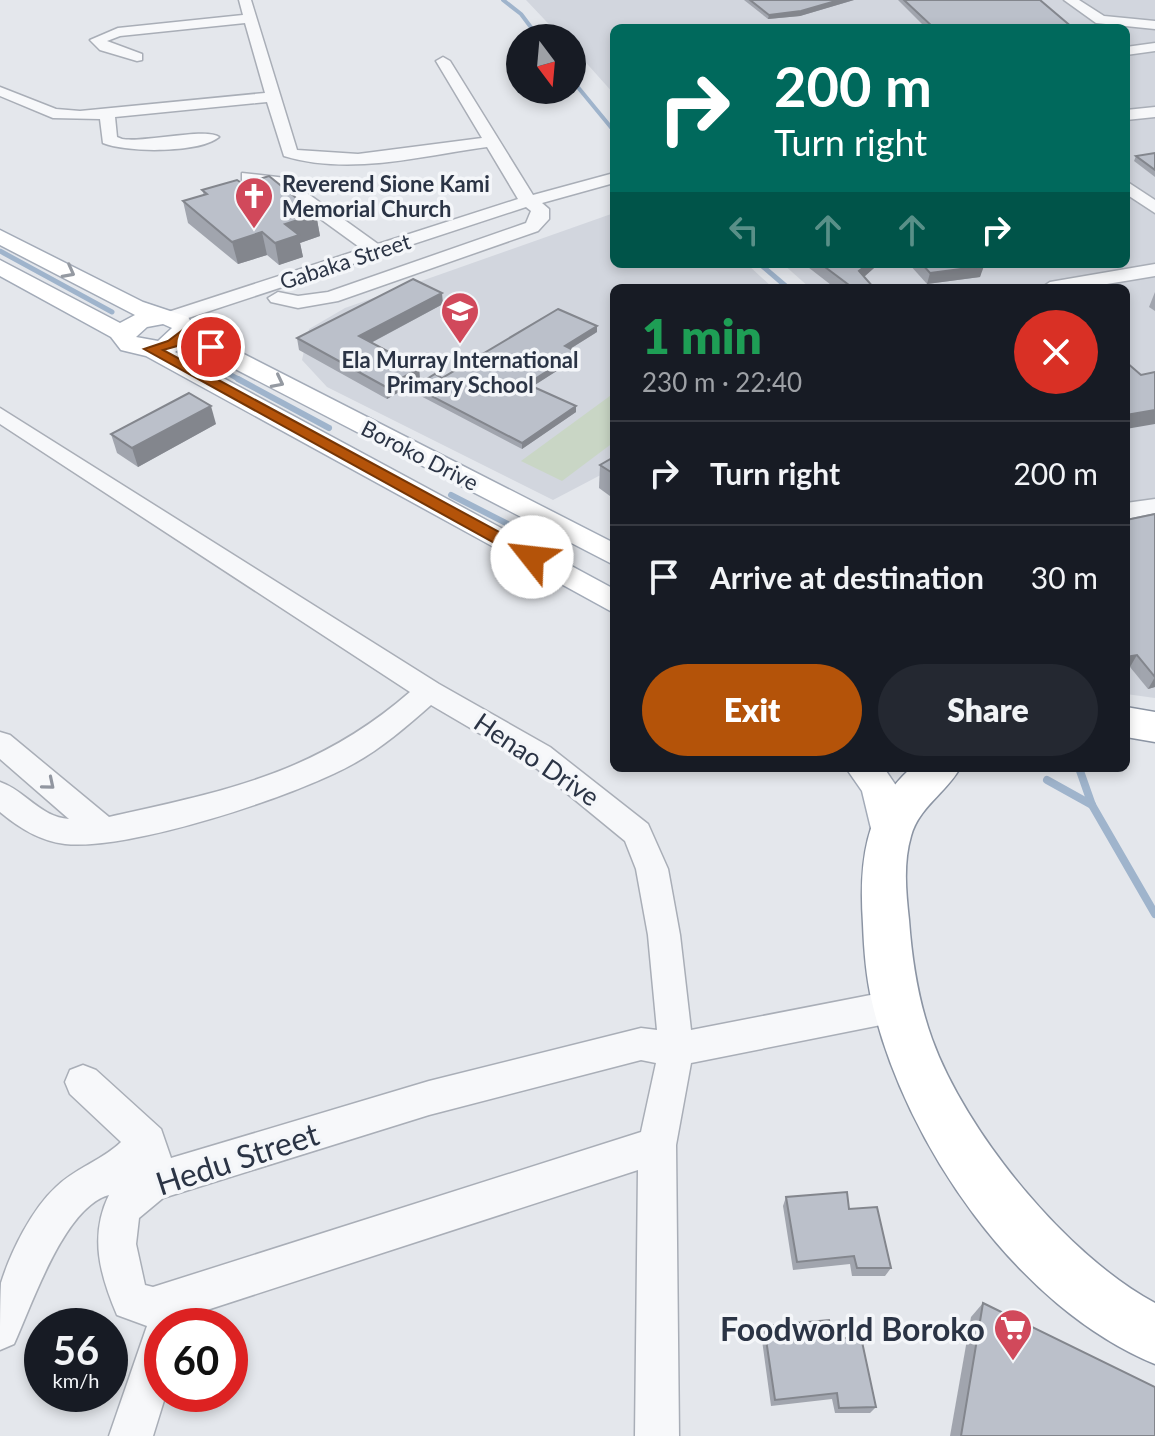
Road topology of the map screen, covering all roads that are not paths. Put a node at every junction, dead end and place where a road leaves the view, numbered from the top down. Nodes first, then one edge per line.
1 (245, 0) edge
2 (1070, 0) edge
3 (251, 18) junction
4 (1155, 25) edge
5 (1155, 47) edge
6 (1130, 50) edge
7 (137, 57) dead end
8 (443, 61) dead end
9 (0, 91) edge
10 (273, 97) junction
11 (22, 100) junction
12 (0, 108) edge
13 (1155, 112) edge
14 (107, 114) junction
15 (1130, 115) edge
16 (211, 137) dead end
17 (492, 141) junction
18 (248, 177) dead end
19 (610, 179) edge
20 (1130, 189) edge
21 (610, 190) edge
22 (534, 205) junction
23 (1155, 208) edge
24 (0, 236) edge
25 (376, 251) junction
26 (0, 267) edge
27 (1155, 270) edge
28 (1073, 284) edge
29 (175, 324) junction
30 (123, 334) junction
31 (151, 349) junction
32 (0, 414) edge
33 (1155, 506) edge
34 (1130, 510) edge
35 (610, 553) edge
36 (610, 600) edge
37 (429, 691) junction
38 (1130, 723) edge
39 (1155, 727) edge
40 (0, 743) edge
41 (867, 772) edge
42 (934, 772) edge
43 (0, 794) edge
44 (103, 827) junction
45 (887, 830) junction
46 (896, 1006) junction
47 (676, 1049) junction
48 (83, 1082) dead end
49 (148, 1142) junction
50 (657, 1145) junction
51 (159, 1180) junction
52 (156, 1308) edge
53 (182, 1308) edge
54 (0, 1330) edge
55 (1155, 1335) edge
56 (144, 1395) edge
57 (131, 1436) edge
58 (657, 1436) edge

1 - 3 street
2 - 4 street
3 - 7 street
3 - 10 street
5 - 6 street
8 - 17 street
9 - 11 street
10 - 14 street
10 - 17 street
11 - 12 street
11 - 14 street
13 - 15 street
14 - 16 street
17 - 22 street
18 - 25 street
19 - 22 street, Gabaka Street
20 - 23 street
21 - 22 street, Gabaka Street
22 - 25 street, Gabaka Street
22 - 29 street, Gabaka Street
24 -> 29 main road, Boroko Drive
25 - 29 street, Gabaka Street
26 - 30 main road
27 - 28 street
29 - 30 main road
29 - 31 main road
29 -> 35 main road, Boroko Drive
30 - 31 main road, Boroko Drive
31 - 36 main road, Boroko Drive
32 - 37 street, Henao Drive
33 - 34 street
37 - 44 street
37 - 47 street, Henao Drive
38 - 39 highway
40 -> 44 street
41 - 45 main road
42 - 45 highway
43 - 44 street
45 - 46 highway
46 - 47 street, Hedu Street
46 - 55 highway
47 - 50 street, Henao Drive
47 - 51 street, Hedu Street
48 - 49 street
49 - 51 street
49 - 54 street
50 - 53 street, Hedu Street
50 - 58 street, Henao Drive
51 - 52 street, Hedu Street
56 - 57 street

